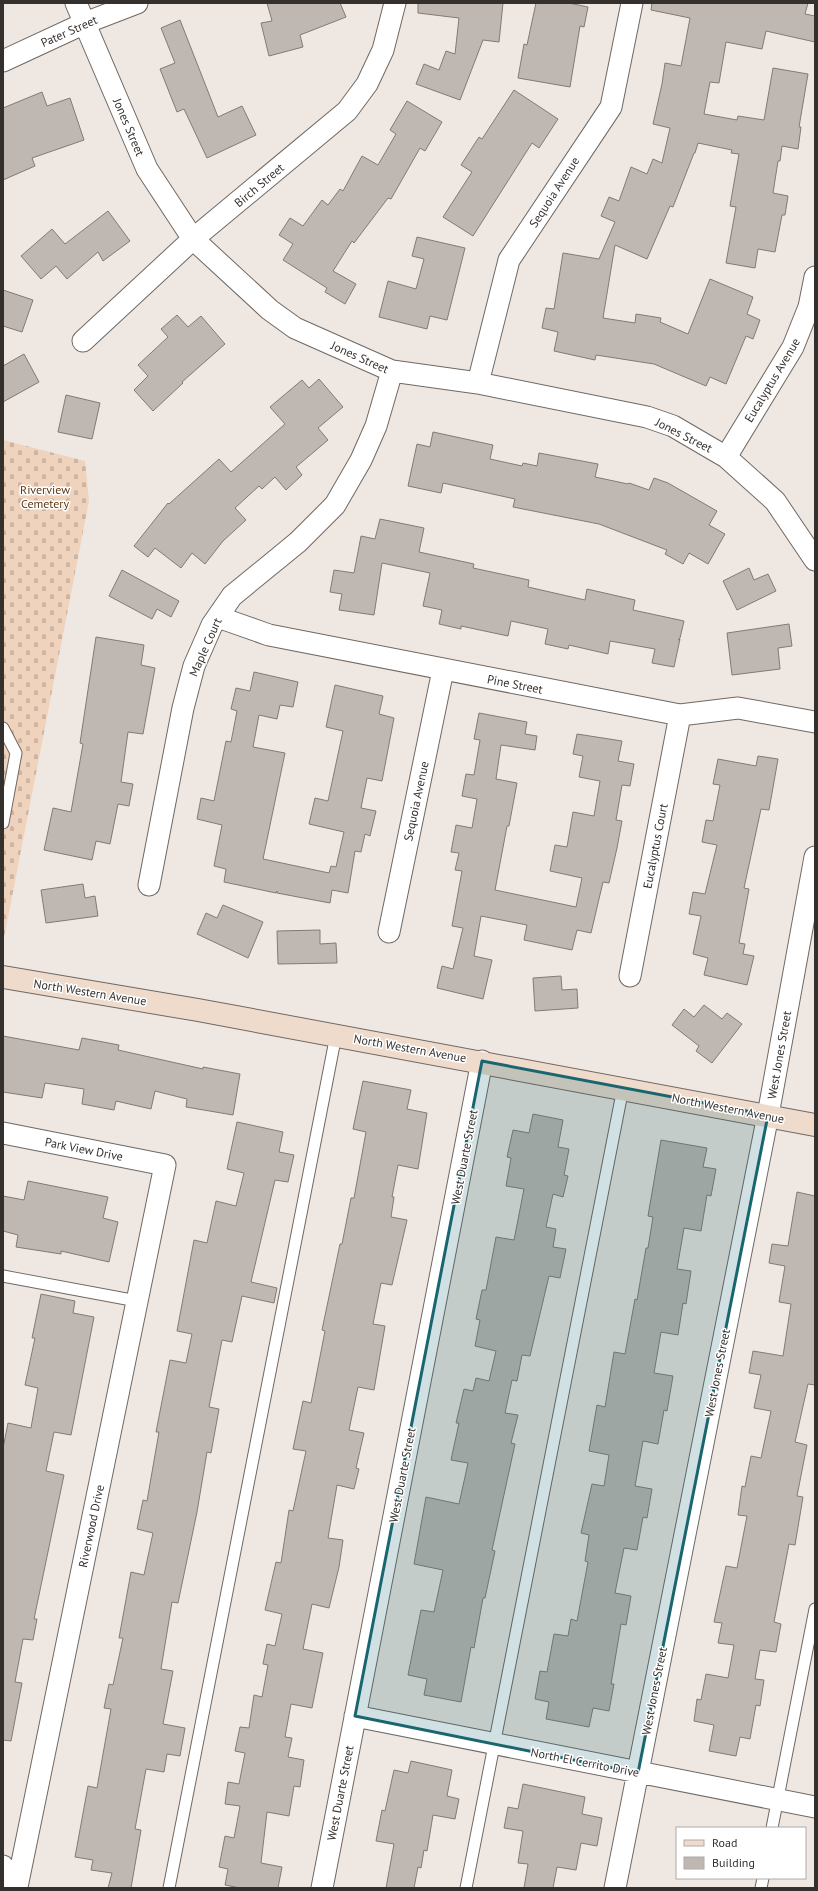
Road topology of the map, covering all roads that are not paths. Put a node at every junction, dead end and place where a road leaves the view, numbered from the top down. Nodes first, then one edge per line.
1 (76, 3) edge
2 (136, 3) edge
3 (395, 3) edge
4 (632, 3) edge
5 (85, 23) junction
6 (3, 61) edge
7 (194, 239) junction
8 (815, 277) edge
9 (83, 341) dead end
10 (392, 371) junction
11 (478, 383) junction
12 (726, 457) junction
13 (815, 560) edge
14 (218, 616) junction
15 (443, 670) junction
16 (680, 715) junction
17 (815, 722) edge
18 (3, 728) edge
19 (3, 823) edge
20 (815, 857) edge
21 (149, 885) dead end
22 (389, 932) dead end
23 (630, 976) dead end
24 (3, 977) edge
25 (336, 1035) junction
26 (482, 1061) junction
27 (624, 1088) junction
28 (768, 1115) junction
29 (815, 1125) edge
30 (3, 1133) edge
31 (165, 1165) joint
32 (3, 1276) edge
33 (137, 1301) junction
34 (815, 1609) edge
35 (356, 1716) junction
36 (495, 1744) junction
37 (638, 1773) junction
38 (778, 1800) junction
39 (815, 1807) edge
40 (772, 1827) edge
41 (3, 1866) edge
42 (17, 1887) edge
43 (169, 1888) edge
44 (322, 1888) edge
45 (466, 1888) edge
46 (615, 1888) edge

1 - 5 street, Jones Street
2 - 5 street, Pater Street
3 - 7 street, Birch Street
4 - 11 street, Sequoia Avenue
5 - 6 street, Pater Street
5 - 7 street, Jones Street
7 - 9 street, Birch Street
7 - 10 street, Jones Street
8 - 12 street, Eucalyptus Avenue
10 - 11 street, Jones Street
10 - 14 street, Maple Court
11 - 12 street, Jones Street
12 - 13 street, Jones Street
14 - 15 street, Pine Street
14 - 21 street, Maple Court
15 - 16 street, Pine Street
15 - 22 street, Sequoia Avenue
16 - 17 street, Pine Street
16 - 23 street, Eucalyptus Court
18 - 19 lane
20 - 28 street, West Jones Street
24 - 25 main road, North Western Avenue
25 - 26 main road, North Western Avenue
25 - 43 lane
26 - 27 main road, North Western Avenue
26 - 35 street, West Duarte Street
27 - 28 main road, North Western Avenue
27 - 36 lane
28 - 29 main road, North Western Avenue
28 - 37 street, West Jones Street
30 - 31 street, Park View Drive
31 - 33 street, Riverwood Drive
32 - 33 lane
33 - 42 street, Riverwood Drive
34 - 38 lane
35 - 36 street, North El Cerrito Drive
35 - 44 street, West Duarte Street
36 - 37 street, North El Cerrito Drive
36 - 45 lane
37 - 38 street, North El Cerrito Drive
37 - 46 street, West Jones Street
38 - 39 street, North El Cerrito Drive
38 - 40 lane
41 - 42 street

